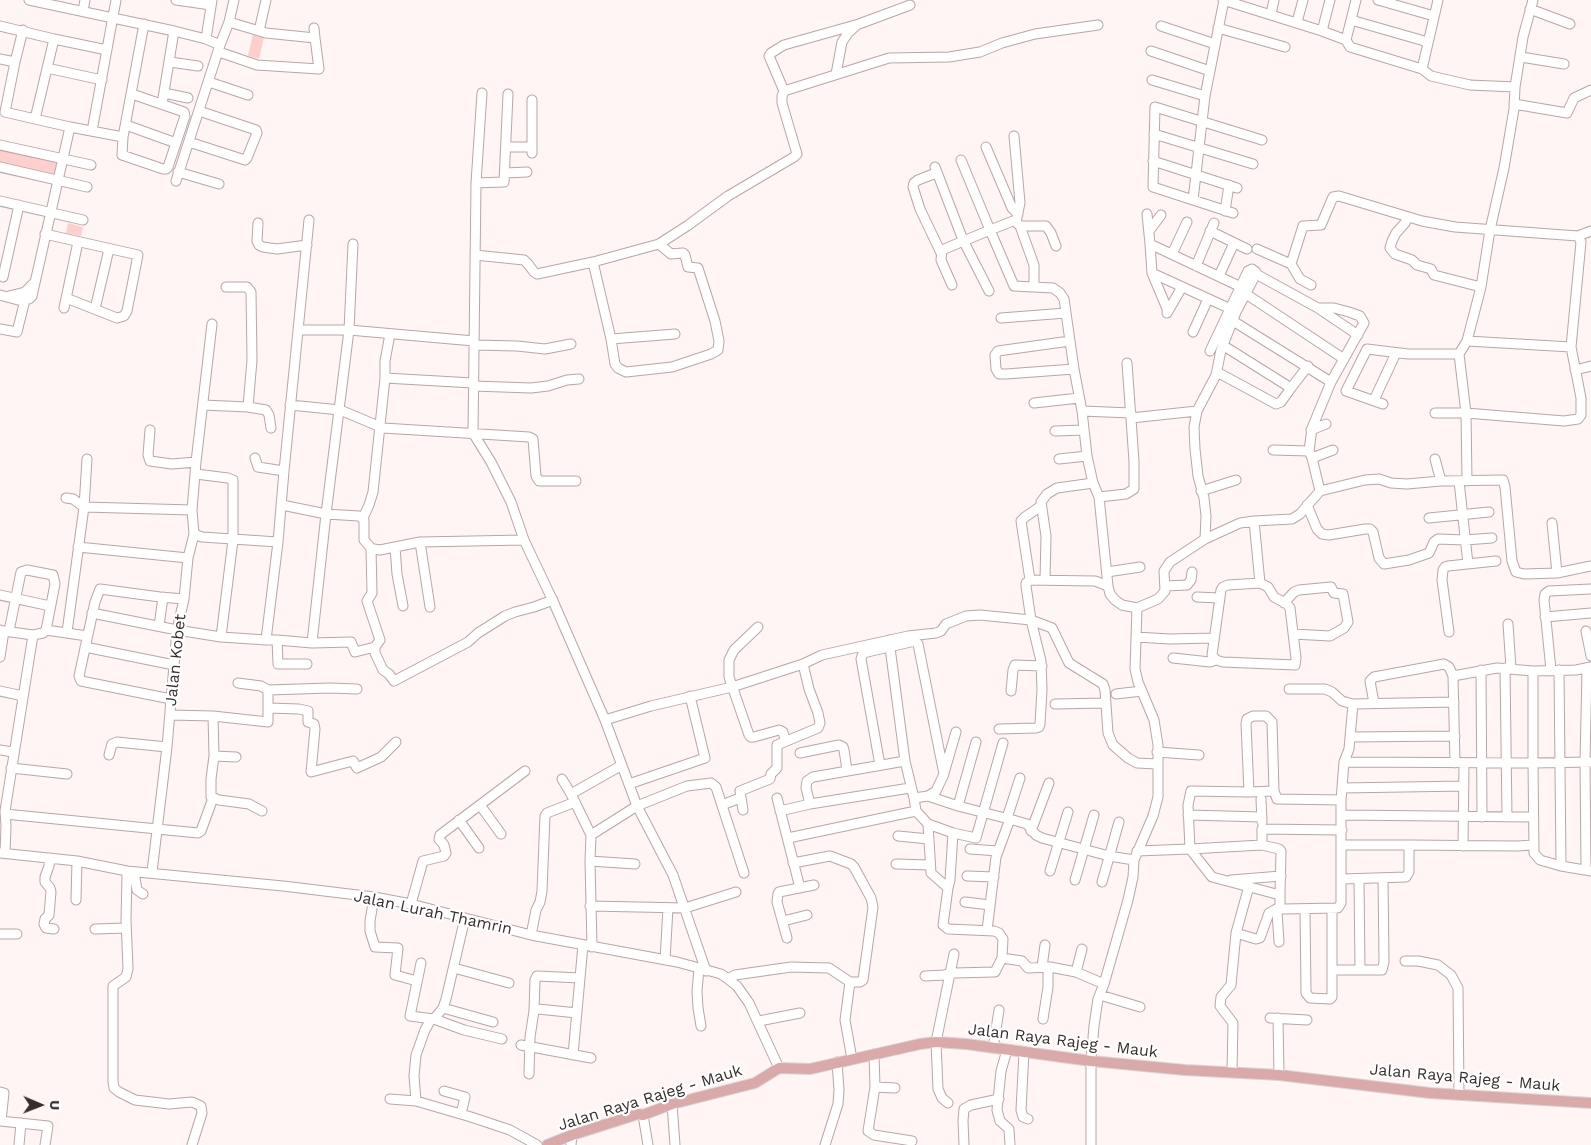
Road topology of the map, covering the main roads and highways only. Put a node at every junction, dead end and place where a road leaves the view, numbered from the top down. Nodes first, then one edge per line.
1 (1591, 1103) edge
2 (572, 1140) edge
3 (547, 1145) edge

1 - 2 main road, Jalan Raya Rajeg - Mauk
2 - 3 main road, Jalan Raya Rajeg - Mauk

